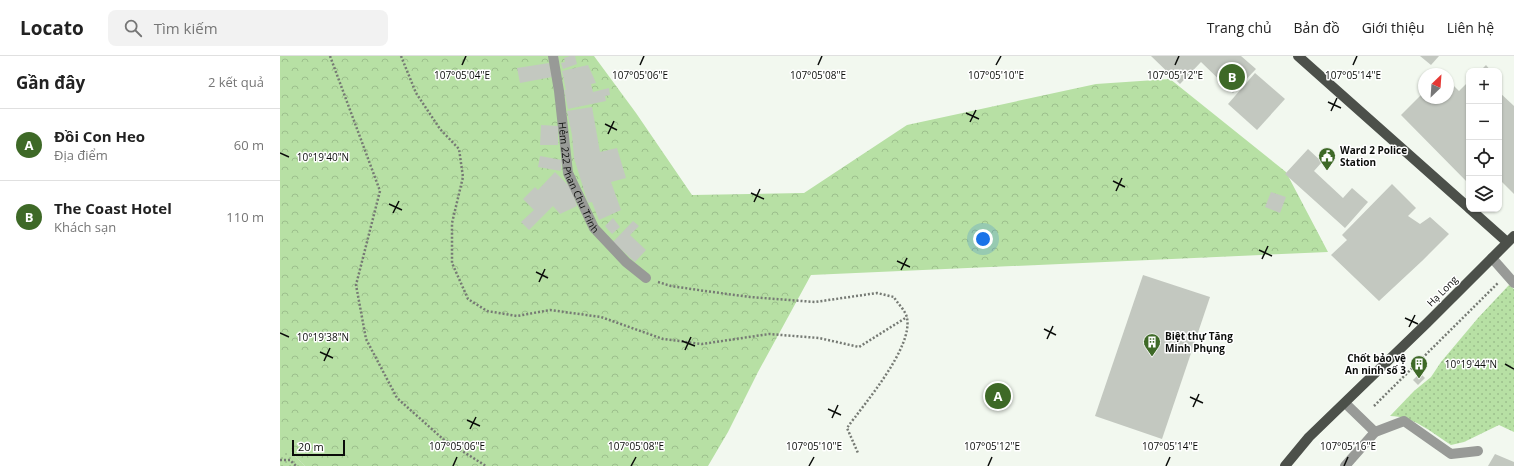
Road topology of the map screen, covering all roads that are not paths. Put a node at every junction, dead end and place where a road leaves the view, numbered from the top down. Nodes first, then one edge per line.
1 (554, 56) edge
2 (1298, 56) edge
3 (1466, 204) edge
4 (1475, 212) edge
5 (1511, 239) edge
6 (1492, 258) junction
7 (646, 278) road end
8 (1514, 283) edge
9 (1345, 403) junction
10 (1375, 432) junction
11 (1478, 451) dead end
12 (1285, 466) edge
13 (1345, 466) edge

1 - 7 street, Hẻm 222 Phan Chu Trinh
2 - 3 main road
4 - 5 main road
5 - 6 main road, Hạ Long
6 - 8 street
6 - 9 main road, Hạ Long
9 - 10 street
9 - 12 main road, Hạ Long
10 - 11 street
10 - 13 street

